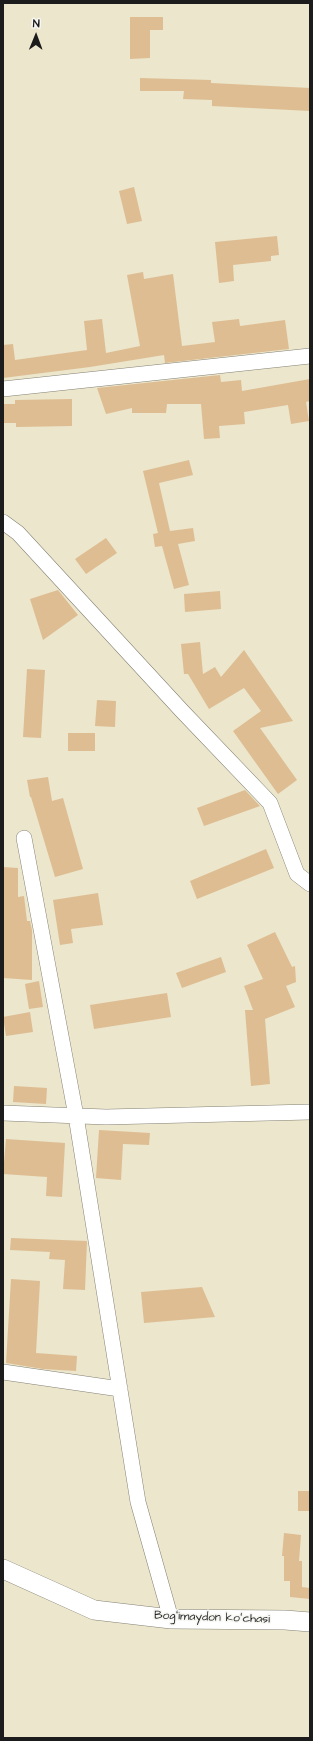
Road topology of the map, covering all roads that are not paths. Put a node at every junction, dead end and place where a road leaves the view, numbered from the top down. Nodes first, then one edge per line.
1 (310, 356) edge
2 (3, 388) edge
3 (3, 522) edge
4 (24, 838) dead end
5 (310, 884) edge
6 (310, 1112) edge
7 (3, 1113) edge
8 (76, 1116) junction
9 (3, 1372) edge
10 (120, 1390) junction
11 (3, 1569) edge
12 (171, 1619) junction
13 (310, 1622) edge

1 - 2 street
3 - 5 street
4 - 8 street
6 - 8 street
7 - 8 street
8 - 10 street
9 - 10 street
10 - 12 street
11 - 12 main road, Bogʻimaydon koʻchasi
12 - 13 main road, Bogʻimaydon koʻchasi

